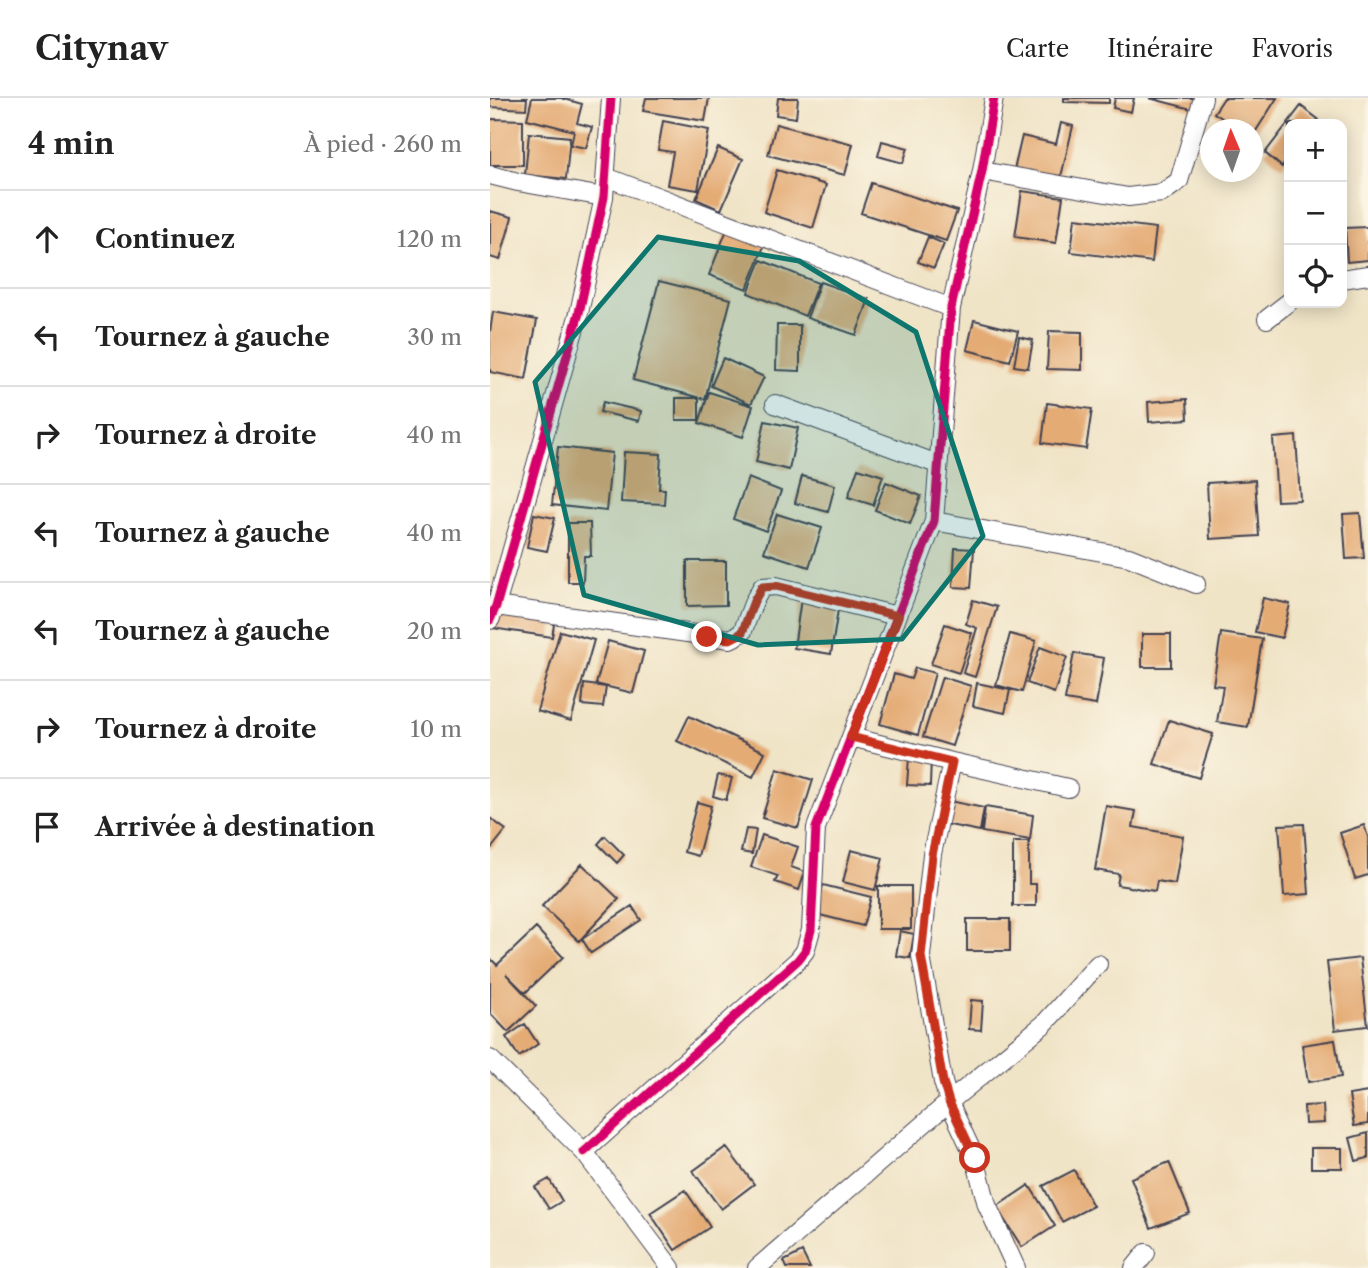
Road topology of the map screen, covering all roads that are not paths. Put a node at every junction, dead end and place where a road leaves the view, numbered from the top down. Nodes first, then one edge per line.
1 (611, 98) edge
2 (993, 98) edge
3 (1203, 98) edge
4 (982, 171) junction
5 (490, 175) edge
6 (606, 177) junction
7 (604, 197) junction
8 (1368, 275) edge
9 (1347, 278) edge
10 (1284, 306) edge
11 (950, 308) junction
12 (1267, 319) dead end
13 (775, 404) dead end
14 (937, 464) junction
15 (933, 521) junction
16 (1196, 584) dead end
17 (493, 613) edge
18 (898, 616) junction
19 (851, 737) junction
20 (952, 762) junction
21 (1068, 788) dead end
22 (1098, 964) dead end
23 (490, 1059) edge
24 (949, 1102) junction
25 (584, 1152) junction
26 (1146, 1253) dead end
27 (671, 1268) edge
28 (757, 1268) edge
29 (1016, 1268) edge
30 (1134, 1268) edge

1 - 6 street
2 - 4 street
3 - 4 street
4 - 11 street
5 - 7 street
6 - 7 street
6 - 11 street
7 - 17 street
8 - 9 street
10 - 12 street
11 - 14 street
13 - 14 street
14 - 15 street
15 - 16 street
15 - 18 street
17 - 18 street
18 - 19 street
19 - 20 street
19 - 25 street
20 - 21 street
20 - 24 street
22 - 24 street
23 - 25 street
24 - 28 street
24 - 29 street
25 - 27 street
26 - 30 street

